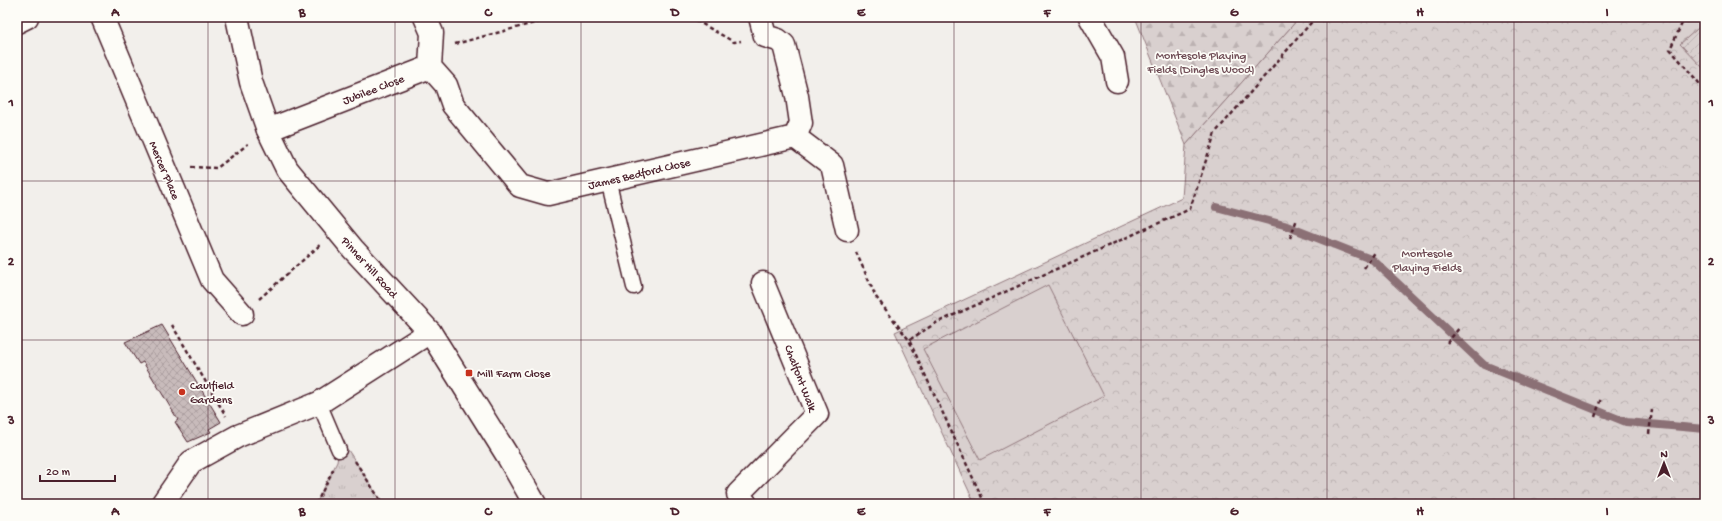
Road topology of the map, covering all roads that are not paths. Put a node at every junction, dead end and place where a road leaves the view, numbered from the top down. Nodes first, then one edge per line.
1 (27, 17) edge
2 (102, 17) edge
3 (237, 17) edge
4 (425, 17) edge
5 (1090, 17) edge
6 (17, 22) edge
7 (763, 27) edge
8 (431, 59) junction
9 (1116, 81) dead end
10 (268, 130) junction
11 (796, 137) junction
12 (608, 180) junction
13 (847, 230) road end
14 (763, 283) dead end
15 (634, 287) dead end
16 (242, 314) road end
17 (430, 332) junction
18 (319, 403) junction
19 (339, 450) road end
20 (742, 499) edge
21 (162, 504) edge
22 (536, 504) edge

1 - 6 street
2 - 16 street, Mercer Place
3 - 10 street, Pinner Hill Road
4 - 8 street
5 - 9 street
7 - 11 street
8 - 10 street, Jubilee Close
8 - 12 street, James Bedford Close
10 - 17 street, Pinner Hill Road
11 - 12 street, James Bedford Close
11 - 13 street
12 - 15 lane
14 - 20 street, Chalfont Walk
17 - 18 street
17 - 22 street, Pinner Hill Road
18 - 19 lane
18 - 21 street

